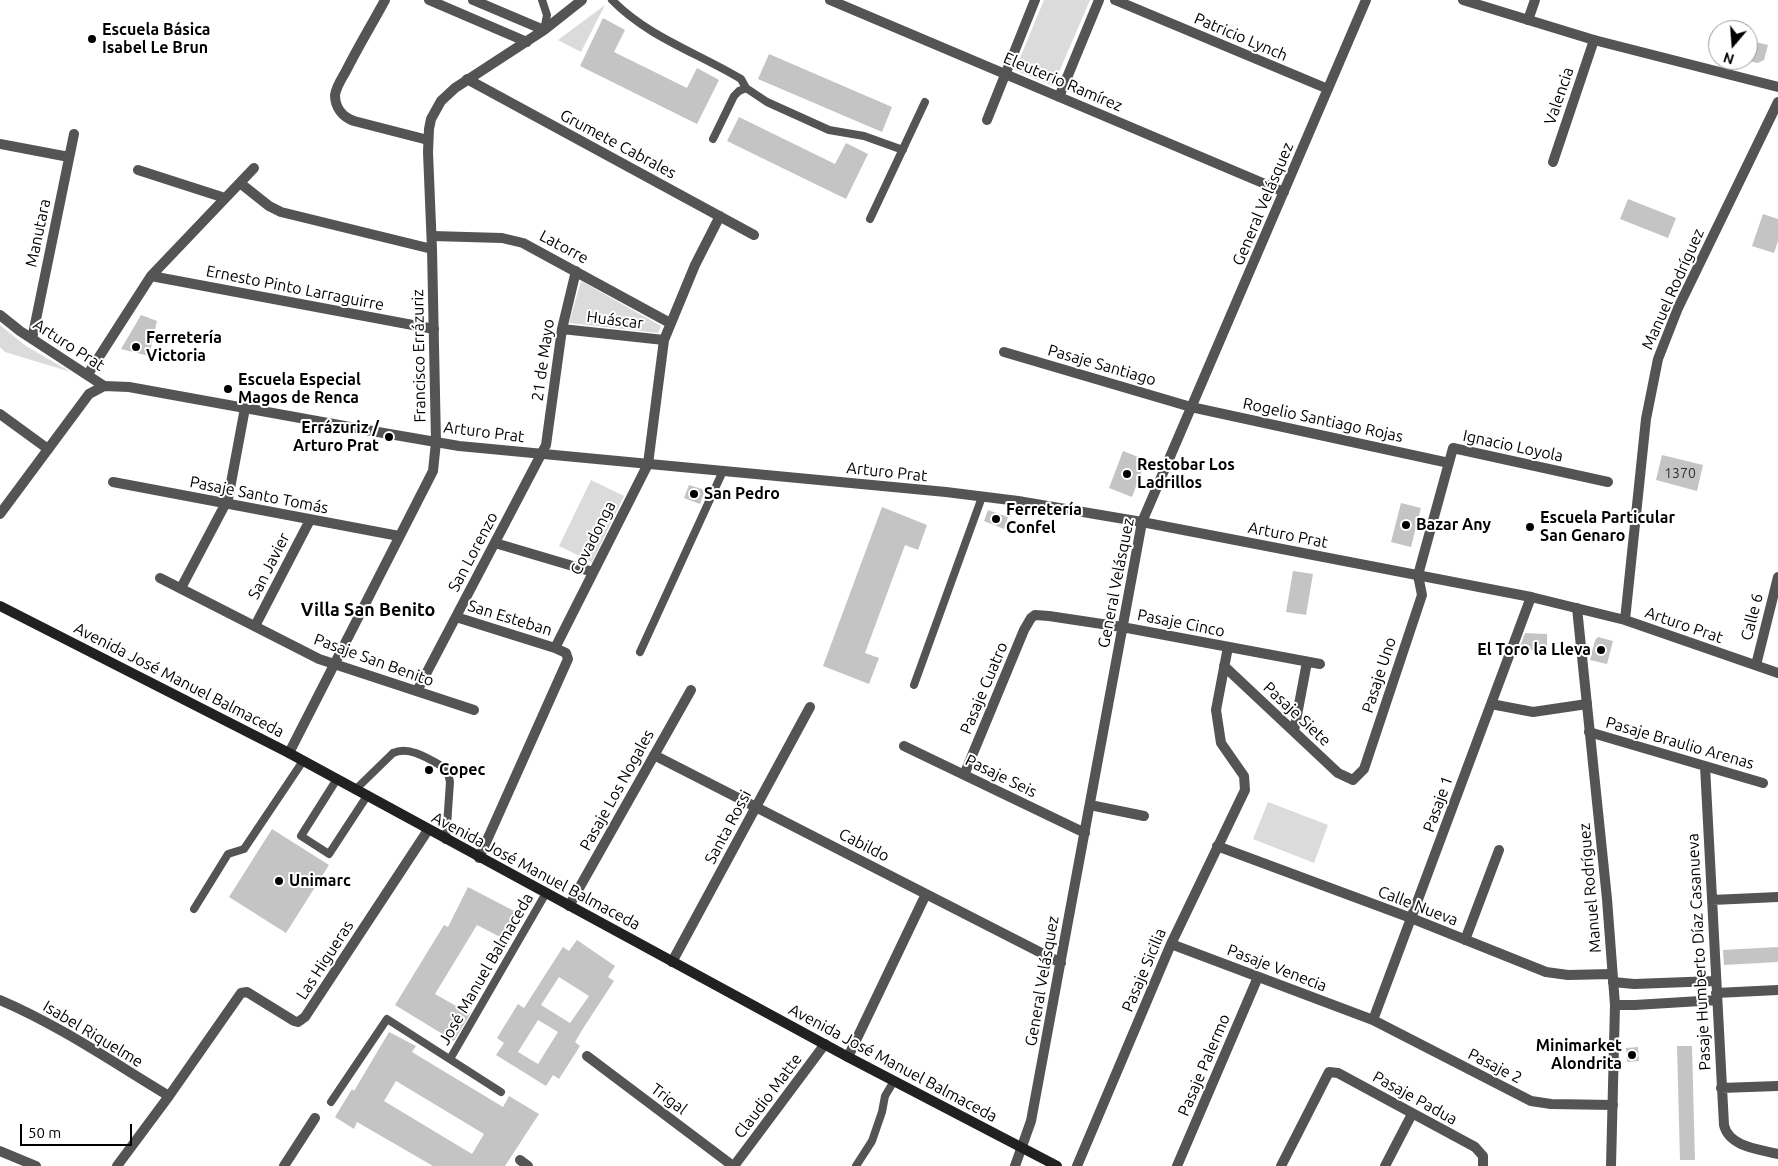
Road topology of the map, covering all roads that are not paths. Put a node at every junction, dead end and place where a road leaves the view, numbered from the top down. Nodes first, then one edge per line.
1 (385, 0) edge
2 (429, 0) edge
3 (473, 0) edge
4 (542, 0) edge
5 (582, 0) edge
6 (612, 0) edge
7 (830, 0) edge
8 (1035, 0) edge
9 (1099, 0) edge
10 (1115, 0) edge
11 (1366, 0) edge
12 (1463, 0) edge
13 (1535, 0) edge
14 (1528, 20) junction
15 (544, 30) junction
16 (1594, 40) junction
17 (527, 42) junction
18 (1006, 74) junction
19 (467, 79) junction
20 (1778, 87) edge
21 (746, 88) junction
22 (1328, 89) junction
23 (1059, 97) junction
24 (925, 102) dead end
25 (1778, 102) edge
26 (987, 120) dead end
27 (74, 134) dead end
28 (713, 139) dead end
29 (428, 140) junction
30 (0, 144) edge
31 (902, 150) junction
32 (70, 157) junction
33 (1553, 162) dead end
34 (254, 168) dead end
35 (138, 170) dead end
36 (240, 183) junction
37 (1284, 192) junction
38 (225, 198) junction
39 (720, 216) junction
40 (870, 219) dead end
41 (754, 235) dead end
42 (432, 236) junction
43 (432, 249) junction
44 (576, 271) junction
45 (151, 276) junction
46 (0, 315) edge
47 (670, 323) junction
48 (434, 329) junction
49 (562, 329) junction
50 (32, 338) junction
51 (664, 340) junction
52 (1004, 352) dead end
53 (88, 374) junction
54 (104, 386) junction
55 (1191, 407) junction
56 (245, 408) junction
57 (0, 414) edge
58 (436, 442) junction
59 (48, 449) junction
60 (542, 454) junction
61 (1449, 463) junction
62 (648, 464) junction
63 (723, 471) junction
64 (114, 482) dead end
65 (1608, 482) dead end
66 (982, 496) junction
67 (226, 504) junction
68 (0, 514) edge
69 (310, 520) junction
70 (1142, 522) junction
71 (399, 536) junction
72 (495, 543) junction
73 (593, 572) junction
74 (1418, 575) junction
75 (1778, 577) edge
76 (160, 578) dead end
77 (181, 588) junction
78 (1531, 597) junction
79 (0, 606) edge
80 (1576, 608) junction
81 (1035, 615) joint
82 (456, 617) junction
83 (1624, 620) junction
84 (255, 626) junction
85 (1122, 627) junction
86 (1228, 647) junction
87 (555, 648) junction
88 (640, 652) dead end
89 (1307, 662) junction
90 (334, 664) junction
91 (1320, 664) dead end
92 (1224, 666) junction
93 (1756, 666) junction
94 (1778, 673) edge
95 (914, 685) dead end
96 (691, 690) dead end
97 (417, 692) junction
98 (1491, 704) junction
99 (1587, 704) junction
100 (810, 707) dead end
101 (474, 710) dead end
102 (1294, 731) junction
103 (1589, 732) junction
104 (904, 746) dead end
105 (289, 753) junction
106 (654, 755) junction
107 (302, 761) junction
108 (1705, 766) junction
109 (964, 775) junction
110 (337, 780) junction
111 (1353, 780) joint
112 (1763, 783) dead end
113 (355, 790) junction
114 (367, 796) junction
115 (1090, 805) junction
116 (756, 807) junction
117 (1144, 816) dead end
118 (428, 830) junction
119 (1085, 833) junction
120 (446, 840) junction
121 (1217, 846) junction
122 (1499, 850) dead end
123 (479, 858) junction
124 (546, 893) junction
125 (926, 894) junction
126 (1778, 897) edge
127 (1712, 900) junction
128 (569, 906) junction
129 (194, 909) dead end
130 (1411, 918) junction
131 (1465, 940) junction
132 (1171, 944) junction
133 (672, 962) junction
134 (1061, 962) junction
135 (1258, 977) junction
136 (1613, 978) junction
137 (1715, 981) junction
138 (1778, 990) edge
139 (1716, 996) junction
140 (0, 1000) edge
141 (1614, 1004) junction
142 (1372, 1020) junction
143 (825, 1044) junction
144 (587, 1056) dead end
145 (848, 1057) junction
146 (450, 1059) junction
147 (894, 1081) junction
148 (1778, 1086) edge
149 (1721, 1088) junction
150 (501, 1092) dead end
151 (169, 1096) junction
152 (331, 1102) dead end
153 (1613, 1104) junction
154 (1412, 1114) junction
155 (315, 1118) dead end
156 (1022, 1148) junction
157 (0, 1151) edge
158 (1778, 1154) edge
159 (1483, 1161) edge
160 (36, 1166) edge
161 (118, 1166) edge
162 (284, 1166) edge
163 (734, 1166) edge
164 (856, 1166) edge
165 (1015, 1166) edge
166 (1057, 1166) edge
167 (1077, 1166) edge
168 (1177, 1166) edge
169 (1281, 1166) edge
170 (1386, 1166) edge
171 (1611, 1166) edge

1 - 29 street
2 - 17 street
3 - 15 street
4 - 15 lane
5 - 15 street, Francisco Errázuriz
6 - 21 lane
7 - 18 street, Eleuterio Ramírez
8 - 18 street
9 - 23 street
10 - 22 street, Patricio Lynch
11 - 22 street, General Velásquez
12 - 14 street
13 - 14 street
14 - 16 street
15 - 17 street, Francisco Errázuriz
16 - 20 street
16 - 33 street, Valencia
17 - 19 street, Francisco Errázuriz
18 - 23 street, Eleuterio Ramírez
18 - 26 street
19 - 29 street, Francisco Errázuriz
19 - 39 street, Grumete Cabrales
21 - 28 lane
21 - 31 lane
22 - 37 street, General Velásquez
23 - 37 street, Eleuterio Ramírez
24 - 31 lane
25 - 83 street, Manuel Rodríguez
27 - 32 street, Manutara
29 - 42 street, Francisco Errázuriz
30 - 32 street
31 - 40 lane
32 - 50 street, Manutara
34 - 36 street
35 - 38 street
36 - 38 street
36 - 43 street
37 - 55 street, General Velásquez
38 - 45 street
39 - 41 street, Grumete Cabrales
39 - 47 street, Covadonga
42 - 43 street, Francisco Errázuriz
42 - 44 street, Latorre
43 - 48 street, Francisco Errázuriz
44 - 47 street, Latorre
44 - 49 street, 21 de Mayo
45 - 48 street, Ernesto Pinto Larraguirre
45 - 53 street
46 - 50 street, Arturo Prat
47 - 51 street, Covadonga
48 - 58 street, Francisco Errázuriz
49 - 51 street, Huáscar
49 - 60 street, 21 de Mayo
50 - 53 street, Arturo Prat
51 - 62 street, Covadonga
52 - 55 street, Pasaje Santiago
53 - 54 street, Arturo Prat
54 - 56 street, Arturo Prat
54 - 59 street
55 - 61 street, Rogelio Santiago Rojas
55 - 70 street, General Velásquez
56 - 58 street, Arturo Prat
56 - 67 street
57 - 59 street
58 - 60 street, Arturo Prat
58 - 71 street, Francisco Errázuriz
59 - 68 street
60 - 62 street, Arturo Prat
60 - 72 street, San Lorenzo
61 - 65 street, Ignacio Loyola
61 - 74 street, Ignacio Loyola
62 - 63 street, Arturo Prat
62 - 73 street, Covadonga
63 - 66 street, Arturo Prat
63 - 88 lane
64 - 67 street, Pasaje Santo Tomás
66 - 70 street, Arturo Prat
66 - 95 lane
67 - 69 street, Pasaje Santo Tomás
67 - 77 street
69 - 71 street, Pasaje Santo Tomás
69 - 84 street, San Javier
70 - 74 street, Arturo Prat
70 - 85 street, General Velásquez
71 - 90 street, Francisco Errázuriz
72 - 73 street
72 - 82 street, San Lorenzo
73 - 87 street, Covadonga
74 - 78 street, Arturo Prat
74 - 111 street, Pasaje Uno
75 - 93 street, Calle 6
76 - 77 street, Pasaje San Benito
77 - 84 street, Pasaje San Benito
78 - 80 street, Arturo Prat
78 - 98 street, Pasaje 1
79 - 105 main road, Avenida José Manuel Balmaceda
80 - 83 street, Arturo Prat
80 - 99 street, Manuel Rodríguez
81 - 85 street, Pasaje Cinco
81 - 109 street, Pasaje Cuatro
82 - 87 street, San Esteban
82 - 97 street, San Lorenzo
83 - 93 street, Arturo Prat
84 - 90 street, Pasaje San Benito
85 - 86 street, Pasaje Cinco
85 - 115 street, General Velásquez
86 - 89 street, Pasaje Cinco
86 - 92 street
87 - 123 street
89 - 91 street, Pasaje Cinco
89 - 102 street
90 - 97 street, Pasaje San Benito
90 - 105 street, Francisco Errázuriz
92 - 102 street, Pasaje Siete
92 - 121 street, Pasaje Sicilia
93 - 94 street, Arturo Prat
96 - 106 street, Pasaje Los Nogales
97 - 101 street, Pasaje San Benito
98 - 99 street
98 - 130 street, Pasaje 1
99 - 103 street, Manuel Rodríguez
100 - 116 street, Santa Rossi
102 - 111 street, Pasaje Siete
103 - 108 street, Pasaje Braulio Arenas
103 - 136 street, Manuel Rodríguez
104 - 109 street, Pasaje Seis
105 - 107 main road, Avenida José Manuel Balmaceda
106 - 116 street, Cabildo
106 - 128 street, Pasaje Los Nogales
107 - 110 main road, Avenida José Manuel Balmaceda
107 - 129 lane
108 - 112 street, Pasaje Braulio Arenas
108 - 127 street, Pasaje Humberto Díaz Casanueva
109 - 119 street, Pasaje Seis
110 - 113 main road, Avenida José Manuel Balmaceda
110 - 114 lane
113 - 114 main road, Avenida José Manuel Balmaceda
113 - 120 lane
114 - 118 main road, Avenida José Manuel Balmaceda
115 - 117 street
115 - 119 street, General Velásquez
116 - 125 street, Cabildo
116 - 133 street, Santa Rossi
118 - 120 main road, Avenida José Manuel Balmaceda
118 - 151 street, Las Higueras
119 - 134 street, General Velásquez
120 - 123 main road, Avenida José Manuel Balmaceda
121 - 130 street, Calle Nueva
121 - 132 street, Pasaje Sicilia
122 - 131 street
123 - 124 main road, Avenida José Manuel Balmaceda
124 - 128 main road, Avenida José Manuel Balmaceda
124 - 146 lane, José Manuel Balmaceda
125 - 134 street, Cabildo
125 - 145 street
126 - 127 street
127 - 137 street, Pasaje Humberto Díaz Casanueva
128 - 133 main road, Avenida José Manuel Balmaceda
130 - 131 street, Calle Nueva
130 - 142 street, Pasaje 1
131 - 136 street, Calle Nueva
132 - 135 street, Pasaje Venecia
132 - 167 street, Pasaje Sicilia
133 - 143 main road, Avenida José Manuel Balmaceda
134 - 156 street, General Velásquez
135 - 142 street, Pasaje Venecia
135 - 168 street, Pasaje Palermo
136 - 137 street, Calle Nueva
136 - 141 street, Manuel Rodríguez
137 - 139 street, Pasaje Humberto Díaz Casanueva
138 - 139 street
139 - 141 street
139 - 149 street, Pasaje Humberto Díaz Casanueva
140 - 151 street, Isabel Riquelme
141 - 153 street, Manuel Rodríguez
142 - 153 street, Pasaje 2
143 - 145 main road, Avenida José Manuel Balmaceda
143 - 163 street, Claudio Matte
144 - 163 street, Trigal
145 - 147 main road, Avenida José Manuel Balmaceda
146 - 150 lane
146 - 152 lane
147 - 156 main road, Avenida José Manuel Balmaceda
147 - 164 lane
148 - 149 street
149 - 158 street, Pasaje Humberto Díaz Casanueva
151 - 161 street, Las Higueras
153 - 171 street, Manuel Rodríguez
154 - 159 street, Pasaje Padua
154 - 169 street, Pasaje Padua
154 - 170 street
155 - 162 street
156 - 165 street, General Velásquez
156 - 166 main road, Avenida José Manuel Balmaceda
157 - 160 street

